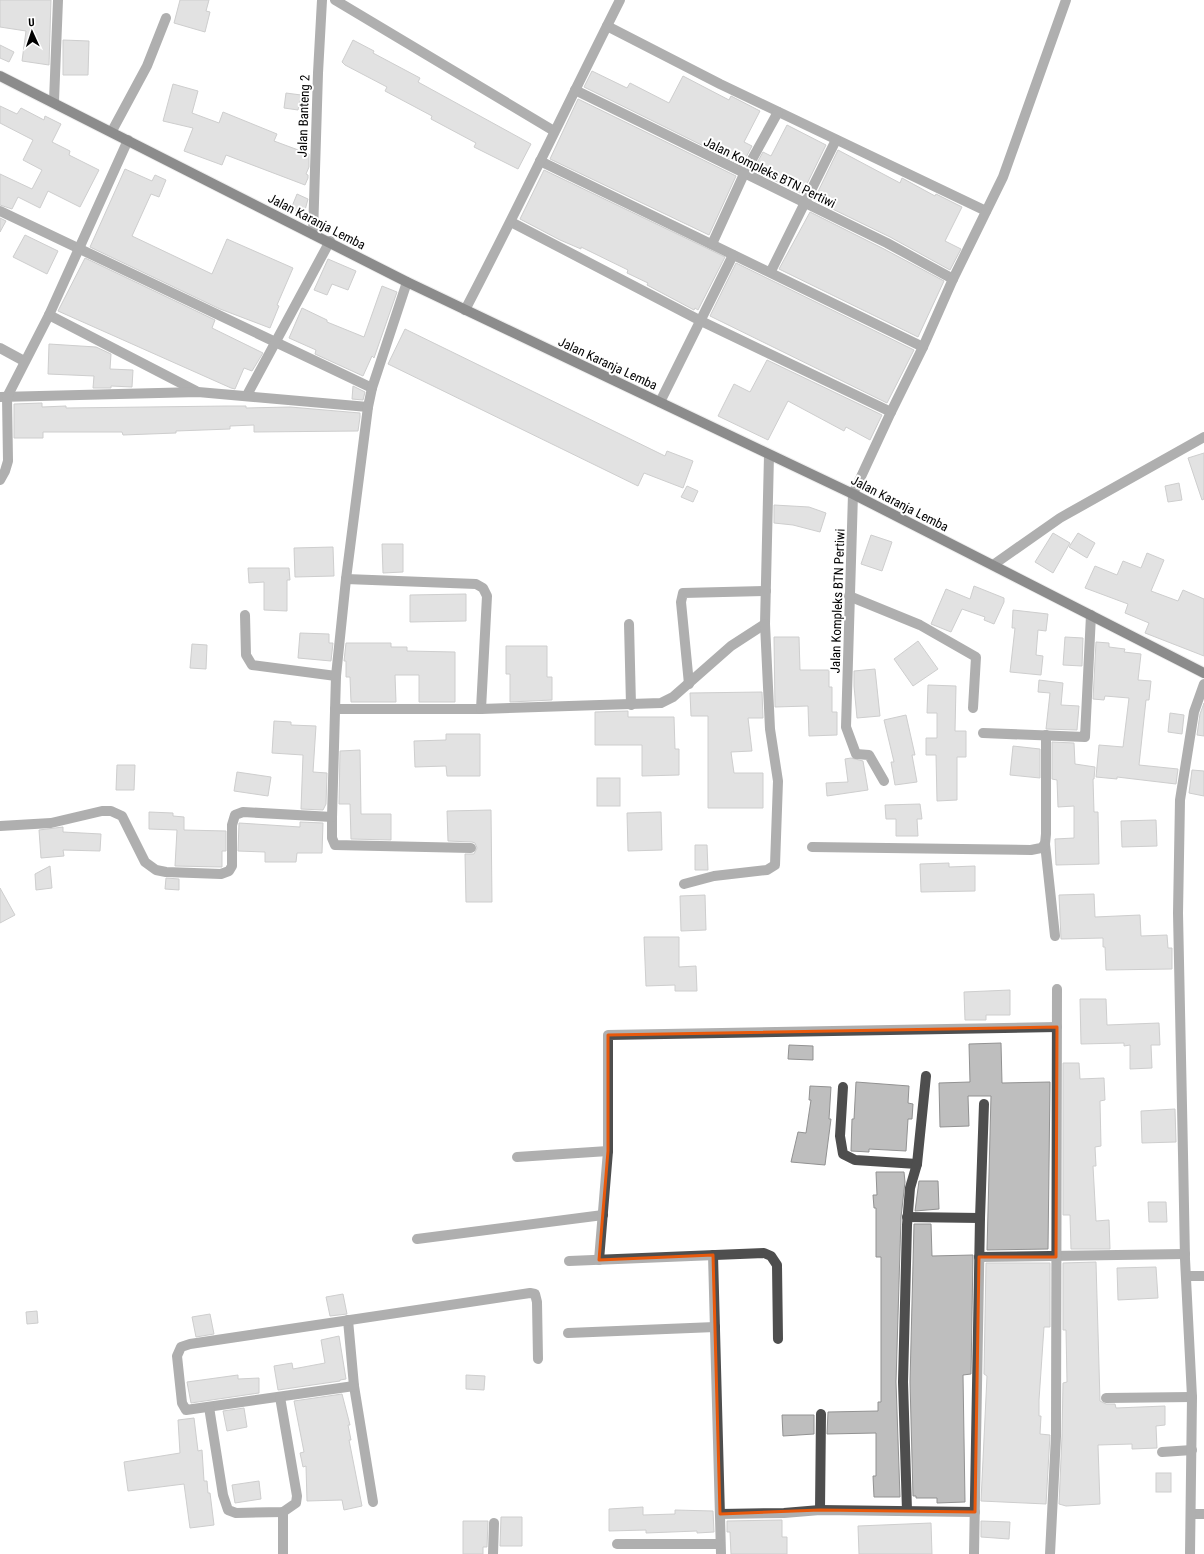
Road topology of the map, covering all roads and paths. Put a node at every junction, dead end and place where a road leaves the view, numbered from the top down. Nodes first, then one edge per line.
1 (58, 0) edge
2 (322, 0) edge
3 (335, 0) edge
4 (620, 0) edge
5 (1066, 0) edge
6 (166, 18) dead end
7 (607, 26) junction
8 (0, 76) edge
9 (575, 90) junction
10 (54, 101) junction
11 (778, 112) junction
12 (554, 131) junction
13 (112, 132) junction
14 (128, 140) junction
15 (836, 140) junction
16 (540, 161) junction
17 (744, 174) junction
18 (804, 203) junction
19 (986, 210) junction
20 (0, 211) edge
21 (511, 222) junction
22 (313, 234) junction
23 (330, 241) junction
24 (712, 244) junction
25 (79, 248) junction
26 (733, 255) junction
27 (771, 271) junction
28 (953, 279) junction
29 (407, 282) junction
30 (466, 310) junction
31 (49, 315) junction
32 (701, 321) junction
33 (275, 341) junction
34 (923, 347) junction
35 (0, 348) edge
36 (24, 361) junction
37 (372, 388) junction
38 (198, 392) junction
39 (247, 395) junction
40 (4, 397) edge
41 (660, 402) junction
42 (368, 407) junction
43 (891, 412) junction
44 (1204, 437) edge
45 (769, 455) junction
46 (0, 480) edge
47 (853, 494) junction
48 (993, 565) junction
49 (346, 579) junction
50 (766, 591) junction
51 (849, 596) junction
52 (245, 615) dead end
53 (1091, 615) junction
54 (629, 624) dead end
55 (765, 624) junction
56 (1204, 673) edge
57 (336, 676) junction
58 (689, 684) junction
59 (1204, 684) edge
60 (631, 705) junction
61 (973, 708) dead end
62 (334, 709) junction
63 (481, 709) junction
64 (983, 733) dead end
65 (1046, 735) junction
66 (884, 781) dead end
67 (332, 817) junction
68 (0, 826) edge
69 (1045, 844) junction
70 (470, 848) dead end
71 (812, 848) dead end
72 (684, 884) dead end
73 (1055, 936) dead end
74 (1057, 990) dead end
75 (1057, 1027) junction
76 (926, 1076) dead end
77 (843, 1087) dead end
78 (984, 1104) dead end
79 (608, 1151) junction
80 (517, 1158) dead end
81 (917, 1164) junction
82 (603, 1215) junction
83 (907, 1217) junction
84 (980, 1218) junction
85 (417, 1239) dead end
86 (1185, 1254) junction
87 (713, 1255) junction
88 (979, 1257) junction
89 (1056, 1257) junction
90 (599, 1260) junction
91 (569, 1261) dead end
92 (1186, 1276) junction
93 (1204, 1276) edge
94 (348, 1320) junction
95 (715, 1327) junction
96 (568, 1333) dead end
97 (778, 1339) dead end
98 (538, 1359) dead end
99 (354, 1386) junction
100 (280, 1397) junction
101 (1192, 1397) junction
102 (1106, 1398) dead end
103 (209, 1407) junction
104 (821, 1414) dead end
105 (1192, 1450) junction
106 (1162, 1452) dead end
107 (373, 1502) dead end
108 (820, 1510) junction
109 (907, 1511) junction
110 (283, 1512) junction
111 (975, 1512) junction
112 (720, 1514) junction
113 (1191, 1514) junction
114 (1204, 1514) edge
115 (494, 1523) dead end
116 (617, 1544) dead end
117 (720, 1549) edge
118 (283, 1554) edge
119 (493, 1554) edge
120 (974, 1554) edge
121 (1050, 1554) edge
122 (1190, 1554) edge

1 - 10 street
2 - 22 street, Jalan Banteng 2
3 - 12 street
4 - 7 street
5 - 19 street, Jalan Kompleks BTN Pertiwi
6 - 13 street
7 - 9 street
7 - 11 street
8 - 10 main road, Jalan Karanja Lemba
9 - 12 street
9 - 17 street, Jalan Kompleks BTN Pertiwi
10 - 13 main road, Jalan Karanja Lemba
11 - 15 street
11 - 17 street
12 - 16 street
13 - 14 main road, Jalan Karanja Lemba
14 - 22 main road, Jalan Karanja Lemba
14 - 25 street
15 - 18 street
15 - 19 street
16 - 21 street
16 - 24 street
17 - 18 street, Jalan Kompleks BTN Pertiwi
17 - 24 street
18 - 27 street
18 - 28 street, Jalan Kompleks BTN Pertiwi
19 - 28 street, Jalan Kompleks BTN Pertiwi
20 - 25 street
21 - 30 street
21 - 32 street
22 - 23 main road, Jalan Karanja Lemba
23 - 29 main road, Jalan Karanja Lemba
23 - 33 street
24 - 26 street
25 - 31 street
25 - 33 street
26 - 27 street
26 - 32 street
27 - 34 street
28 - 34 street, Jalan Kompleks BTN Pertiwi
29 - 30 main road, Jalan Karanja Lemba
29 - 37 street
30 - 41 main road, Jalan Karanja Lemba
31 - 36 street
31 - 38 street
32 - 41 street
32 - 43 street
33 - 37 street
33 - 39 street
34 - 43 street, Jalan Kompleks BTN Pertiwi
35 - 36 street
36 - 40 street
37 - 42 street
38 - 39 street
38 - 40 street
39 - 42 street
40 - 46 street
41 - 45 main road, Jalan Karanja Lemba
42 - 49 street
43 - 47 street, Jalan Kompleks BTN Pertiwi
44 - 48 street
45 - 47 main road, Jalan Karanja Lemba
45 - 50 street
47 - 48 main road, Jalan Karanja Lemba
47 - 51 street, Jalan Kompleks BTN Pertiwi
48 - 53 main road, Jalan Karanja Lemba
49 - 57 street
49 - 63 street
50 - 55 street
50 - 58 street
51 - 61 street
51 - 66 street, Jalan Kompleks BTN Pertiwi
52 - 57 street
53 - 56 main road, Jalan Karanja Lemba
53 - 65 street
54 - 60 street
55 - 58 street
55 - 72 street
57 - 62 street
58 - 60 street
59 - 86 street
60 - 63 street
62 - 63 street
62 - 67 street
64 - 65 street
65 - 69 street
67 - 68 street
67 - 70 street
69 - 71 street
69 - 73 street
74 - 75 street
75 - 79 street
75 - 89 street
76 - 81 street
77 - 81 street
78 - 84 street
79 - 80 street
79 - 82 street
81 - 83 street
82 - 85 street
82 - 90 street
83 - 84 street
83 - 109 street
84 - 88 street
86 - 89 street
86 - 92 street
87 - 90 street
87 - 95 street
87 - 97 street
88 - 89 street
88 - 111 street
89 - 121 street
90 - 91 street
92 - 93 street
92 - 101 street
94 - 98 street
94 - 99 street
94 - 103 street
95 - 96 street
95 - 112 street
99 - 100 street
99 - 107 street
100 - 103 street
100 - 110 street
101 - 102 street
101 - 105 street
103 - 110 street
104 - 108 street
105 - 106 street
105 - 113 street
108 - 109 street
108 - 112 street
109 - 111 street
110 - 118 street
111 - 120 street
112 - 117 street
113 - 114 street
113 - 122 street
115 - 119 street
116 - 117 street

